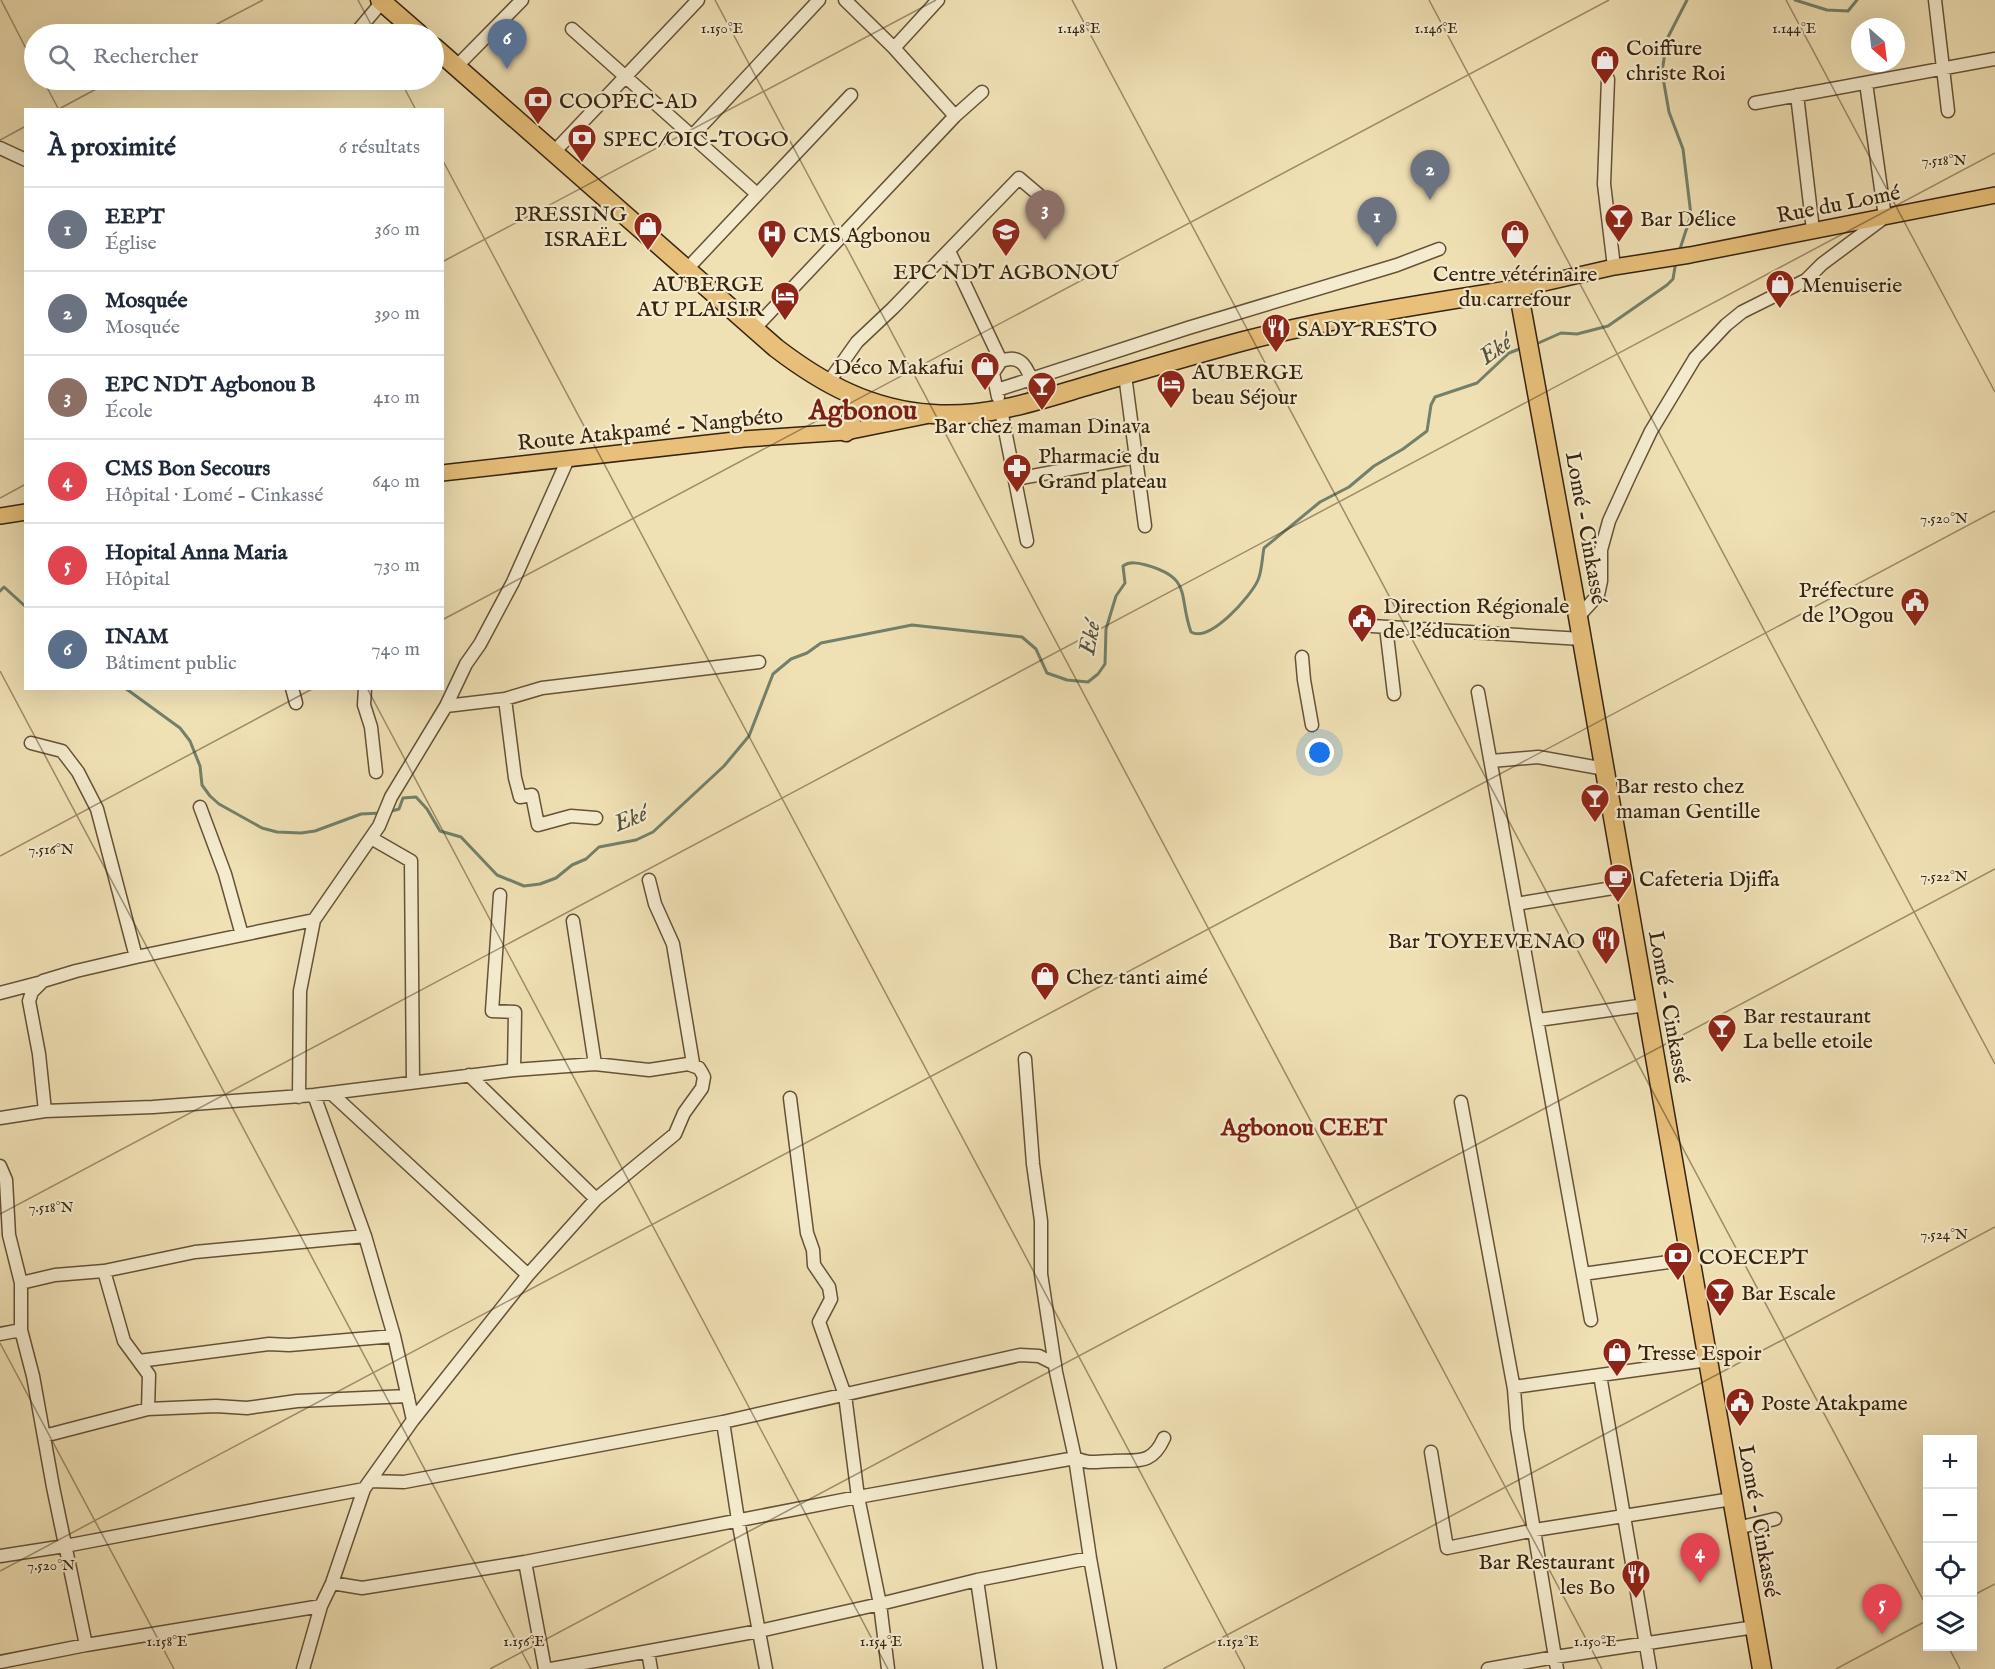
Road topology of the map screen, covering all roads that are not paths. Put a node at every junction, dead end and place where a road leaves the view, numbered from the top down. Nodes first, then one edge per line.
1 (522, 0) edge
2 (698, 0) edge
3 (819, 0) edge
4 (845, 0) edge
5 (939, 0) edge
6 (1935, 0) edge
7 (381, 1) edge
8 (363, 24) edge
9 (407, 24) edge
10 (572, 29) dead end
11 (894, 48) junction
12 (444, 56) edge
13 (1995, 59) edge
14 (456, 67) junction
15 (1943, 68) junction
16 (624, 77) junction
17 (1608, 79) dead end
18 (1866, 83) junction
19 (982, 92) dead end
20 (1797, 95) junction
21 (851, 96) dead end
22 (1755, 103) dead end
23 (1948, 111) dead end
24 (955, 116) junction
25 (692, 136) junction
26 (0, 148) edge
27 (553, 153) junction
28 (24, 159) edge
29 (757, 194) junction
30 (1995, 195) edge
31 (1047, 207) dead end
32 (1885, 217) junction
33 (1813, 230) junction
34 (1438, 249) dead end
35 (949, 250) junction
36 (1614, 267) junction
37 (687, 269) junction
38 (1518, 289) junction
39 (754, 329) junction
40 (1001, 361) junction
41 (1125, 375) junction
42 (1034, 387) junction
43 (838, 389) junction
44 (1058, 394) junction
45 (999, 401) junction
46 (933, 414) junction
47 (846, 432) junction
48 (1135, 457) junction
49 (568, 459) junction
50 (444, 473) edge
51 (1015, 478) junction
52 (24, 512) edge
53 (0, 516) edge
54 (1145, 526) dead end
55 (1026, 541) dead end
56 (1578, 617) junction
57 (1372, 626) dead end
58 (1386, 627) junction
59 (1582, 639) junction
60 (1302, 657) dead end
61 (759, 662) dead end
62 (293, 690) edge
63 (365, 690) edge
64 (1479, 692) dead end
65 (1394, 694) dead end
66 (505, 699) junction
67 (296, 703) dead end
68 (446, 706) junction
69 (1312, 724) dead end
70 (31, 743) dead end
71 (1491, 761) junction
72 (1605, 769) junction
73 (376, 772) dead end
74 (200, 807) dead end
75 (596, 818) dead end
76 (371, 838) junction
77 (649, 880) dead end
78 (1625, 886) junction
79 (500, 895) dead end
80 (1516, 904) junction
81 (314, 920) junction
82 (573, 921) dead end
83 (242, 935) junction
84 (136, 957) junction
85 (43, 981) junction
86 (0, 993) edge
87 (1646, 1005) junction
88 (1538, 1020) junction
89 (1025, 1059) dead end
90 (693, 1063) dead end
91 (595, 1064) junction
92 (513, 1070) junction
93 (469, 1075) junction
94 (413, 1082) junction
95 (331, 1093) junction
96 (314, 1095) junction
97 (299, 1097) junction
98 (790, 1098) dead end
99 (1461, 1102) dead end
100 (45, 1111) junction
101 (0, 1118) edge
102 (0, 1166) edge
103 (596, 1199) junction
104 (365, 1236) junction
105 (1690, 1259) junction
106 (104, 1271) junction
107 (1583, 1274) junction
108 (528, 1275) junction
109 (21, 1284) junction
110 (1591, 1320) dead end
111 (21, 1330) junction
112 (0, 1334) edge
113 (394, 1336) junction
114 (1708, 1360) junction
115 (139, 1361) junction
116 (1054, 1364) junction
117 (1600, 1375) junction
118 (1514, 1387) junction
119 (845, 1395) junction
120 (408, 1396) junction
121 (148, 1409) junction
122 (413, 1420) junction
123 (723, 1422) junction
124 (44, 1436) junction
125 (1164, 1438) dead end
126 (1431, 1452) dead end
127 (1075, 1458) junction
128 (367, 1485) junction
129 (858, 1497) junction
130 (1732, 1499) junction
131 (1622, 1516) junction
132 (1775, 1519) dead end
133 (738, 1520) junction
134 (1737, 1528) junction
135 (1535, 1530) junction
136 (65, 1546) junction
137 (0, 1556) edge
138 (1090, 1558) junction
139 (525, 1562) junction
140 (977, 1580) junction
141 (332, 1583) junction
142 (880, 1604) junction
143 (321, 1606) junction
144 (1755, 1628) junction
145 (759, 1631) junction
146 (1645, 1644) junction
147 (86, 1645) junction
148 (648, 1652) junction
149 (0, 1662) edge
150 (1556, 1663) edge
151 (303, 1669) edge
152 (545, 1669) edge
153 (551, 1669) edge
154 (651, 1669) edge
155 (766, 1669) edge
156 (888, 1669) edge
157 (990, 1669) edge
158 (1110, 1669) edge
159 (1488, 1669) edge
160 (1650, 1669) edge
161 (1762, 1669) edge

1 - 14 street
2 - 16 street
3 - 25 street
4 - 11 street
5 - 11 street
6 - 15 street
7 - 8 street
7 - 9 highway
10 - 16 street
11 - 24 street
12 - 14 highway
13 - 15 street
14 - 27 highway
15 - 18 street
15 - 23 street
16 - 25 street
16 - 27 street
17 - 36 street
18 - 20 street
18 - 32 street
19 - 24 street
20 - 22 street
20 - 33 street
21 - 29 street
24 - 39 street
25 - 29 street
26 - 28 street
27 - 37 highway
29 - 37 street
30 - 32 main road, Rue du Lomé
31 - 35 street
32 - 33 main road, Rue du Lomé
32 - 56 street
33 - 36 main road, Rue du Lomé
34 - 42 street
35 - 40 street
35 - 43 street
36 - 38 main road, Rue du Lomé
37 - 39 highway
38 - 41 highway
38 - 56 highway, Lomé - Cinkassé
39 - 43 highway
40 - 42 street
40 - 45 street
41 - 44 highway
41 - 48 street
42 - 44 highway
42 - 45 highway
43 - 45 highway
43 - 46 highway
43 - 47 highway
44 - 45 highway
45 - 46 highway
45 - 51 street
46 - 47 main road, Route Atakpamé - Nangbéto
47 - 49 main road, Route Atakpamé - Nangbéto
48 - 51 street
48 - 54 street
49 - 50 main road, Route Atakpamé - Nangbéto
49 - 68 street
51 - 55 street
52 - 53 main road
56 - 59 highway, Lomé - Cinkassé
57 - 58 street
58 - 59 street
58 - 65 street
59 - 72 highway, Lomé - Cinkassé
60 - 69 street
61 - 66 street
62 - 67 street
63 - 73 street
64 - 71 street
66 - 68 street
66 - 75 street
68 - 76 street
70 - 84 street
71 - 72 street
71 - 80 street
72 - 78 highway, Lomé - Cinkassé
74 - 83 street
76 - 81 street
76 - 94 street
77 - 90 street
78 - 80 street
78 - 87 highway, Lomé - Cinkassé
79 - 92 street
80 - 88 street
81 - 83 street
81 - 97 street
82 - 91 street
83 - 84 street
84 - 85 street
85 - 86 street
85 - 100 street
87 - 88 street
87 - 105 highway, Lomé - Cinkassé
88 - 107 street
89 - 116 street
91 - 92 street
91 - 103 street
92 - 93 street
93 - 94 street
93 - 103 street
94 - 95 street
95 - 96 street
95 - 108 street
96 - 97 street
96 - 104 street
97 - 100 street
98 - 119 street
99 - 118 street
100 - 101 street
102 - 109 street
103 - 108 street
104 - 106 street
104 - 113 street
105 - 107 street
105 - 114 highway, Lomé - Cinkassé
106 - 109 street
106 - 115 street
107 - 110 street
108 - 122 street
109 - 111 street
111 - 112 street
111 - 124 street
113 - 115 street
113 - 120 street
114 - 117 street
114 - 130 highway, Lomé - Cinkassé
115 - 121 street
116 - 119 street
116 - 127 street
117 - 118 street
117 - 131 street
118 - 135 street
119 - 123 street
119 - 129 street
120 - 121 street
120 - 122 street
121 - 124 street
122 - 128 street
123 - 128 street
123 - 133 street
124 - 136 street
125 - 127 street
126 - 135 street
127 - 129 street
127 - 138 street
128 - 136 street
128 - 141 street
129 - 133 street
129 - 142 street
130 - 131 street
130 - 134 highway, Lomé - Cinkassé
131 - 135 street
131 - 146 street
132 - 134 street
133 - 139 street
133 - 145 street
134 - 144 highway, Lomé - Cinkassé
135 - 150 street
136 - 137 street
136 - 147 street
138 - 140 street
138 - 158 street
139 - 141 street
139 - 152 street
140 - 142 street
140 - 157 street
141 - 143 street
142 - 145 street
142 - 156 street
143 - 147 street
143 - 151 street
144 - 146 street
144 - 161 highway, Lomé - Cinkassé
145 - 148 street
145 - 155 street
146 - 150 street
146 - 160 street
147 - 149 street
148 - 153 street
148 - 154 street
150 - 159 street

